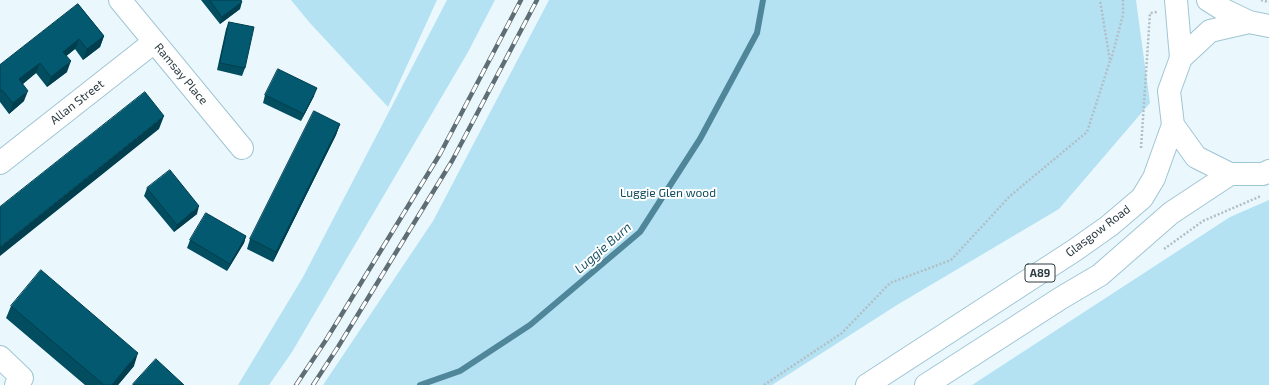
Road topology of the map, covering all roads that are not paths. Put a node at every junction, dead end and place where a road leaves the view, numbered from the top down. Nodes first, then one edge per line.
1 (120, 0) edge
2 (1208, 0) edge
3 (1176, 4) edge
4 (1259, 24) edge
5 (154, 42) junction
6 (1181, 58) junction
7 (1174, 125) junction
8 (242, 148) dead end
9 (0, 163) edge
10 (1269, 171) edge
11 (1230, 174) junction
12 (0, 357) edge
13 (23, 383) edge
14 (867, 385) edge
15 (926, 385) edge

1 - 5 main road, Ramsay Place
2 - 4 main road
3 - 6 main road
4 - 6 main road, Glasgow Road / A89
5 - 8 main road, Ramsay Place
5 - 9 main road, Allan Street
6 - 7 main road, Glasgow Road / A89
7 - 11 main road, Glasgow Road / A89
7 - 14 main road, Glasgow Road / A89
10 - 11 main road, Glasgow Road / A89
11 - 15 main road, A89
12 - 13 main road

